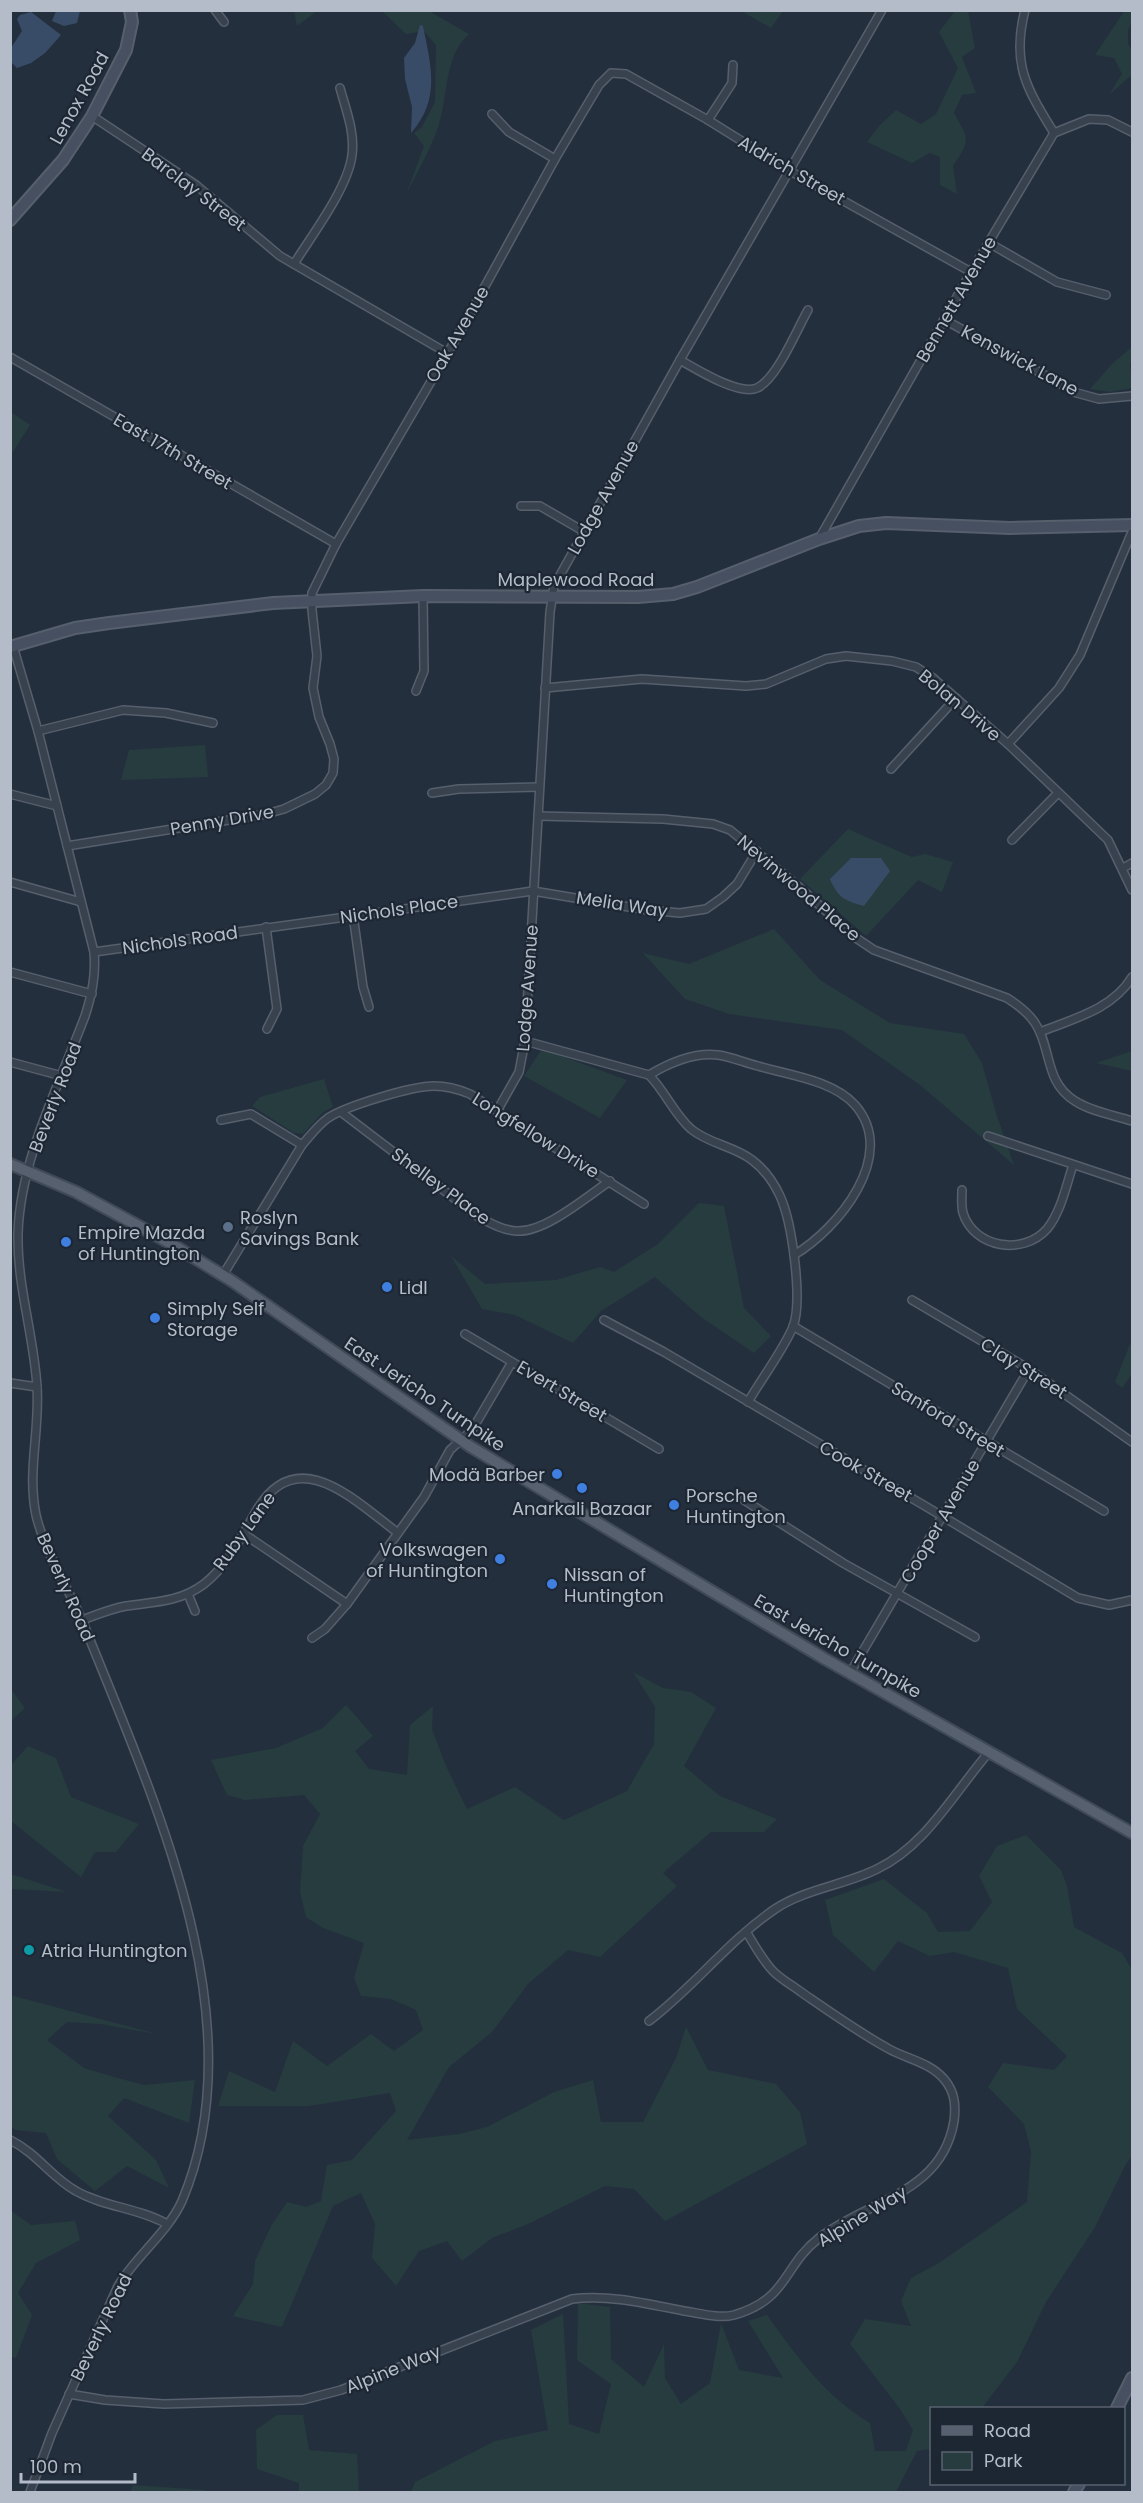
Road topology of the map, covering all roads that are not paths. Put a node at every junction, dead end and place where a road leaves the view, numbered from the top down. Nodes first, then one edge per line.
1 (130, 10) edge
2 (215, 10) edge
3 (882, 10) edge
4 (1025, 10) edge
5 (224, 22) dead end
6 (733, 65) dead end
7 (611, 73) joint
8 (340, 88) dead end
9 (492, 114) dead end
10 (92, 116) junction
11 (708, 120) junction
12 (1132, 132) edge
13 (1054, 133) junction
14 (555, 159) junction
15 (790, 171) junction
16 (10, 220) edge
17 (988, 243) junction
18 (294, 264) junction
19 (971, 272) junction
20 (1106, 295) dead end
21 (808, 310) dead end
22 (945, 320) junction
23 (447, 353) junction
24 (10, 357) edge
25 (680, 360) junction
26 (1132, 396) edge
27 (521, 506) dead end
28 (1132, 525) edge
29 (584, 531) junction
30 (1132, 532) edge
31 (819, 539) junction
32 (336, 544) junction
33 (423, 596) junction
34 (552, 596) junction
35 (312, 601) junction
36 (12, 646) edge
37 (545, 688) junction
38 (416, 691) dead end
39 (956, 698) junction
40 (213, 723) dead end
41 (38, 731) junction
42 (1008, 744) junction
43 (891, 769) dead end
44 (539, 787) junction
45 (432, 793) dead end
46 (1058, 793) junction
47 (10, 794) edge
48 (57, 806) junction
49 (538, 816) junction
50 (1012, 840) dead end
51 (67, 846) junction
52 (757, 851) junction
53 (1132, 863) edge
54 (1123, 868) junction
55 (10, 882) edge
56 (1132, 890) edge
57 (533, 891) junction
58 (81, 902) junction
59 (353, 915) junction
60 (266, 927) junction
61 (94, 952) junction
62 (10, 972) edge
63 (1132, 977) edge
64 (92, 994) junction
65 (369, 1007) dead end
66 (267, 1029) dead end
67 (1040, 1032) junction
68 (525, 1041) junction
69 (10, 1062) edge
70 (649, 1075) junction
71 (62, 1076) junction
72 (497, 1111) junction
73 (341, 1112) junction
74 (221, 1120) dead end
75 (1132, 1121) edge
76 (988, 1136) dead end
77 (302, 1145) junction
78 (10, 1164) edge
79 (1073, 1165) junction
80 (28, 1170) junction
81 (610, 1181) junction
82 (1132, 1184) edge
83 (962, 1190) dead end
84 (644, 1204) dead end
85 (794, 1255) junction
86 (223, 1275) junction
87 (912, 1300) dead end
88 (604, 1320) dead end
89 (793, 1326) junction
90 (465, 1334) dead end
91 (512, 1362) junction
92 (1029, 1369) junction
93 (10, 1383) edge
94 (37, 1387) junction
95 (748, 1402) junction
96 (461, 1440) junction
97 (1132, 1442) edge
98 (986, 1443) junction
99 (659, 1449) dead end
100 (744, 1500) dead end
101 (1104, 1511) dead end
102 (942, 1516) junction
103 (398, 1533) junction
104 (244, 1534) junction
105 (188, 1594) junction
106 (897, 1594) junction
107 (1132, 1600) edge
108 (347, 1604) junction
109 (195, 1611) dead end
110 (82, 1620) junction
111 (975, 1637) dead end
112 (312, 1638) dead end
113 (850, 1673) junction
114 (990, 1751) junction
115 (1132, 1833) edge
116 (747, 1933) junction
117 (649, 2021) dead end
118 (10, 2140) edge
119 (167, 2224) junction
120 (1132, 2378) edge
121 (69, 2394) junction
122 (1118, 2407) edge
123 (30, 2493) edge

1 - 10 street, Lenox Road
2 - 5 street
3 - 15 street, Lodge Avenue
4 - 13 street
6 - 11 street
7 - 11 street, Aldrich Street
7 - 14 street, Oak Avenue
8 - 18 street
9 - 14 street
10 - 16 street, Lenox Road
10 - 18 street, Barclay Street
11 - 15 street, Aldrich Street
12 - 13 street
13 - 17 street, Bennett Avenue
14 - 23 street, Oak Avenue
15 - 19 street, Aldrich Street
15 - 25 street, Lodge Avenue
17 - 19 street, Bennett Avenue
17 - 20 street
18 - 23 street, Barclay Street
19 - 22 street, Bennett Avenue
21 - 25 street
22 - 26 street, Kenswick Lane
22 - 31 street, Bennett Avenue
23 - 32 street, Oak Avenue
24 - 32 street, East 17th Street
25 - 29 street, Lodge Avenue
27 - 29 street
28 - 31 street, Maplewood Road
29 - 34 street, Lodge Avenue
30 - 42 street
31 - 34 street, Maplewood Road
32 - 35 street, Oak Avenue
33 - 34 street, Maplewood Road
33 - 35 street, Maplewood Road
33 - 38 street
34 - 37 street, Lodge Avenue
35 - 36 street, Maplewood Road
35 - 51 street, Penny Drive
36 - 41 street, Beverly Road
37 - 39 street, Bolan Drive
37 - 44 street, Lodge Avenue
39 - 42 street, Bolan Drive
39 - 43 street
40 - 41 street
41 - 48 street, Beverly Road
42 - 46 street, Bolan Drive
44 - 45 street
44 - 49 street, Lodge Avenue
46 - 50 street
46 - 54 street, Bolan Drive
47 - 48 street
48 - 51 street, Beverly Road
49 - 52 street, Nevinwood Place
49 - 57 street, Lodge Avenue
51 - 58 street, Beverly Road
52 - 57 street, Melia Way
52 - 67 street, Nevinwood Place
53 - 54 street
54 - 56 street, Bolan Drive
55 - 58 street
57 - 59 street, Nichols Place
57 - 68 street, Lodge Avenue
58 - 61 street, Beverly Road
59 - 60 street, Nichols Place
59 - 65 street
60 - 61 street, Nichols Road
60 - 66 street
61 - 64 street, Beverly Road
62 - 64 street
63 - 67 street
64 - 71 street, Beverly Road
67 - 75 street, Nevinwood Place
68 - 70 street
68 - 72 street, Lodge Avenue
69 - 71 street
70 - 85 street
70 - 85 street
71 - 80 street, Beverly Road
72 - 73 street, Longfellow Drive
72 - 81 street, Longfellow Drive
73 - 77 street, Longfellow Drive
73 - 81 street, Shelley Place
74 - 77 street
76 - 79 street
77 - 86 street, Longfellow Drive
78 - 80 main road, East Jericho Turnpike
79 - 82 street
79 - 83 street
80 - 86 main road, East Jericho Turnpike
80 - 94 street, Beverly Road
81 - 84 street, Longfellow Drive
85 - 89 street
86 - 96 main road, East Jericho Turnpike
87 - 92 street, Clay Street
88 - 95 street, Cook Street
89 - 95 street
89 - 98 street, Sanford Street
90 - 91 street, Evert Street
91 - 96 street
91 - 99 street, Evert Street
92 - 97 street, Clay Street
92 - 98 street, Cooper Avenue
93 - 94 street
94 - 110 street, Beverly Road
95 - 102 street, Cook Street
96 - 103 street
96 - 113 main road, East Jericho Turnpike
98 - 101 street, Sanford Street
98 - 102 street, Cooper Avenue
100 - 106 street
102 - 106 street, Cooper Avenue
102 - 107 street, Cook Street
103 - 104 street, Ruby Lane
103 - 108 street
104 - 105 street, Ruby Lane
104 - 108 street
105 - 109 street
105 - 110 street, Ruby Lane
106 - 111 street
106 - 113 street, Cooper Avenue
108 - 112 street
110 - 119 street, Beverly Road
113 - 114 main road, East Jericho Turnpike
114 - 115 main road, East Jericho Turnpike
114 - 116 street
116 - 117 street
116 - 121 street, Alpine Way
118 - 119 street
119 - 121 street, Beverly Road
120 - 122 street
121 - 123 street, Beverly Road

